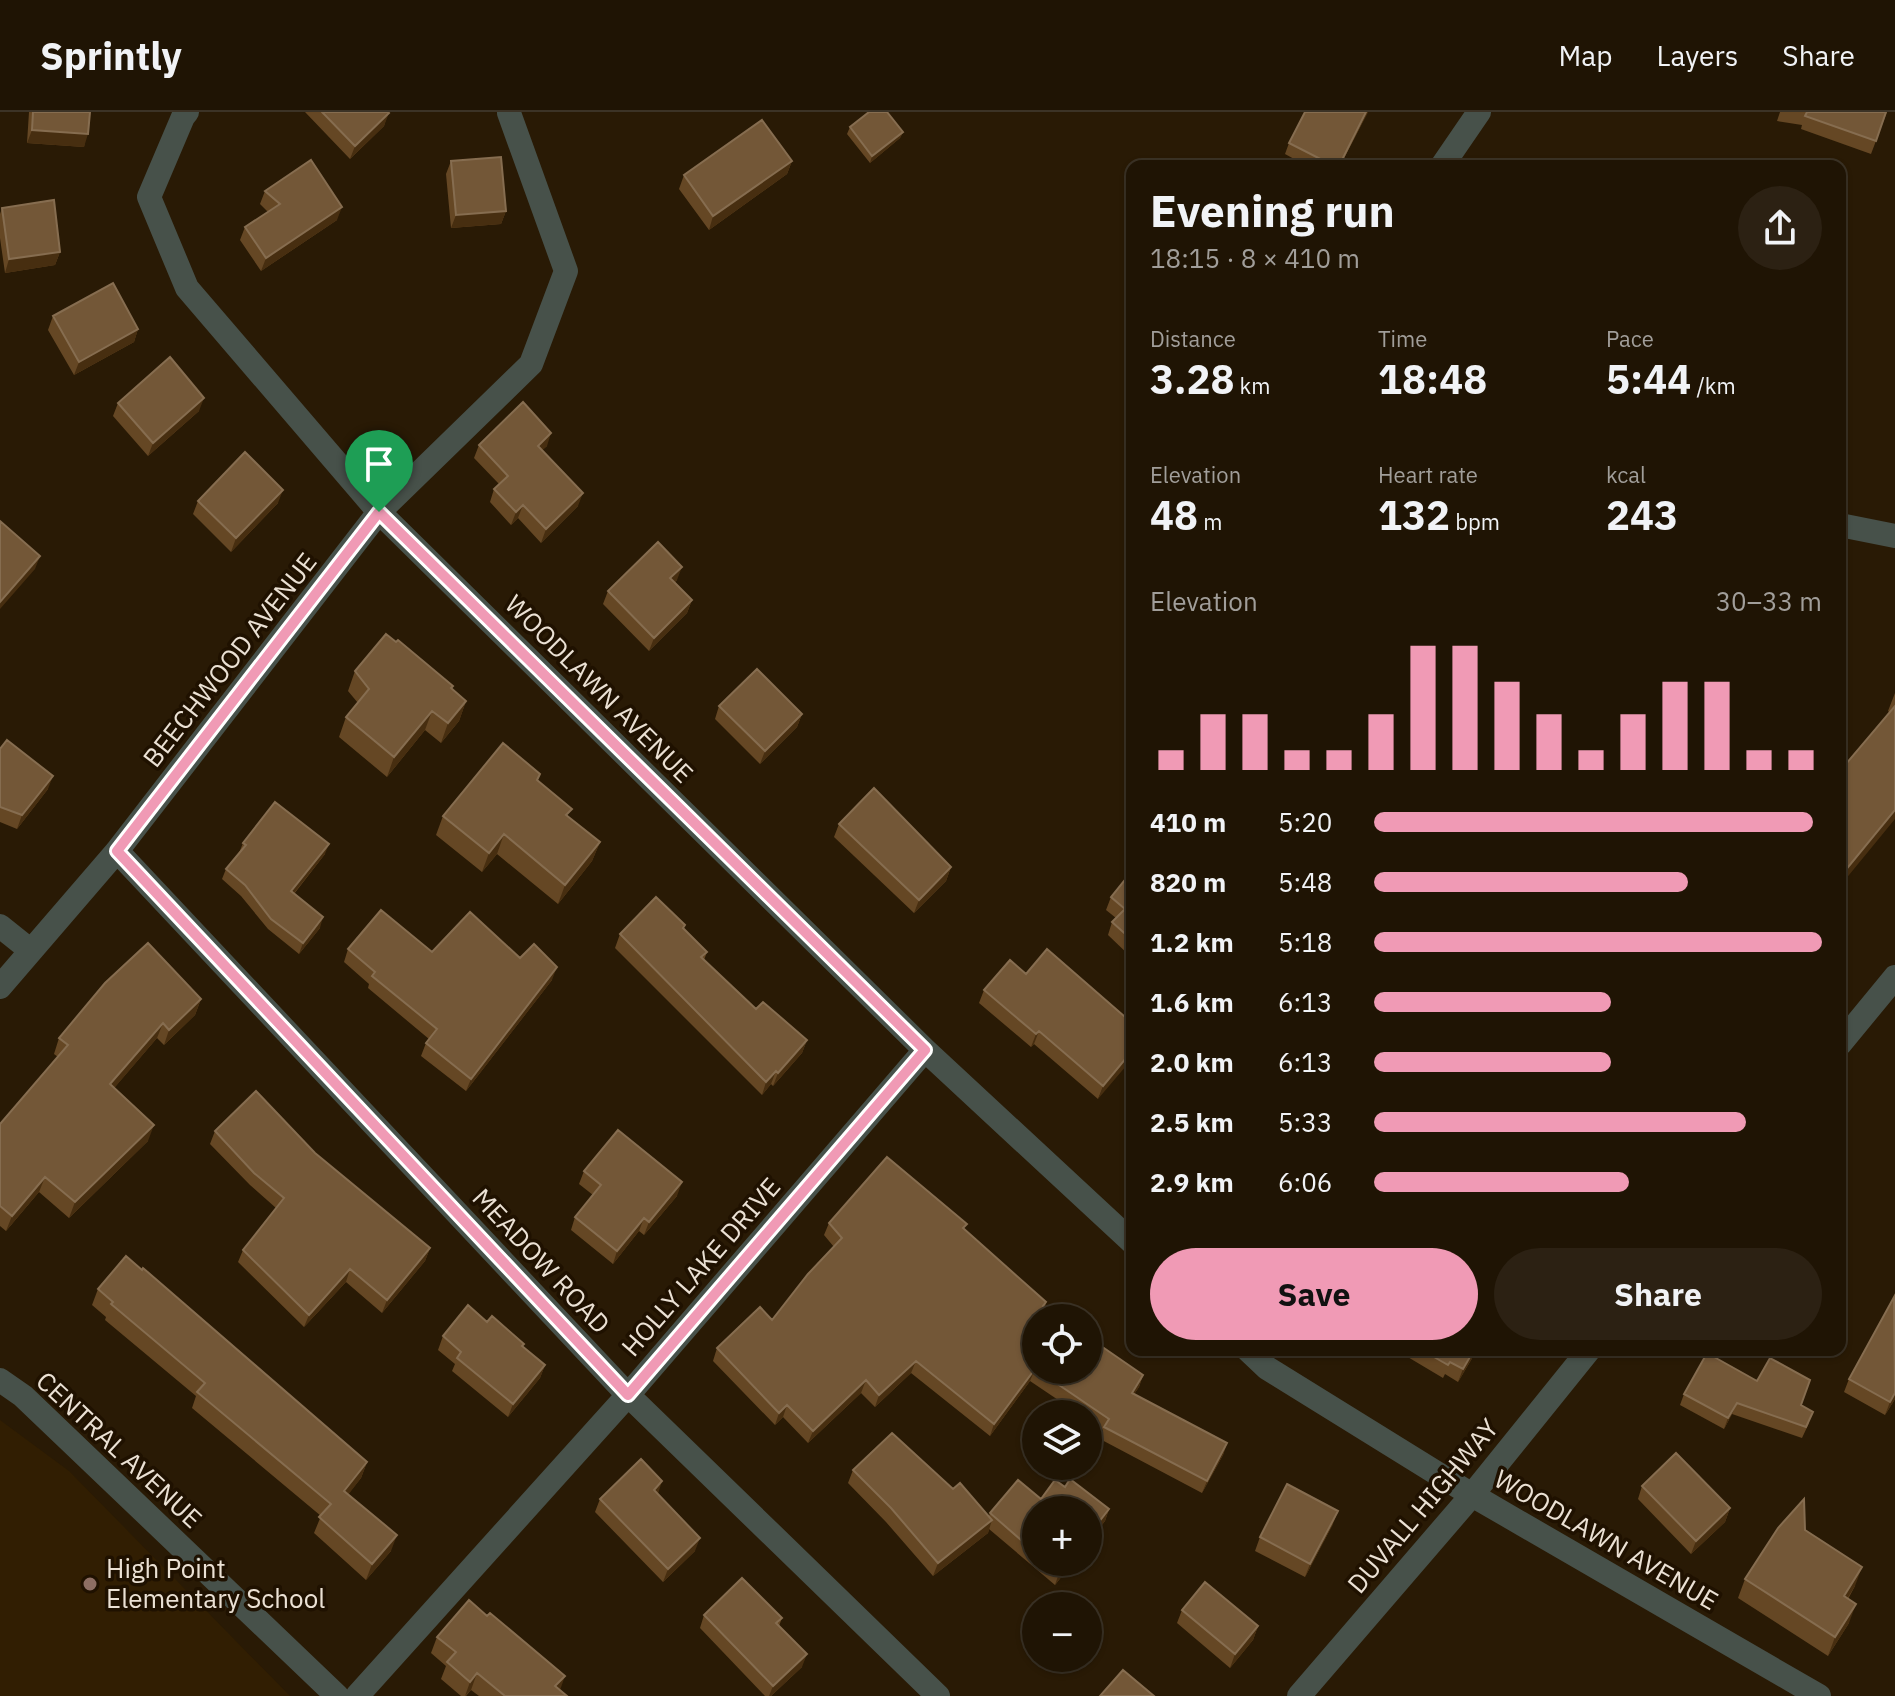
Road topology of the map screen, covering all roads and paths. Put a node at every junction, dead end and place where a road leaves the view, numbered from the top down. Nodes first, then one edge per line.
1 (187, 112) edge
2 (1479, 112) edge
3 (509, 113) edge
4 (1446, 160) edge
5 (379, 512) junction
6 (1846, 526) edge
7 (1895, 536) edge
8 (117, 851) junction
9 (0, 926) edge
10 (30, 950) junction
11 (1895, 977) edge
12 (0, 987) edge
13 (1846, 1037) edge
14 (925, 1050) junction
15 (1126, 1236) edge
16 (1254, 1356) edge
17 (1584, 1356) edge
18 (0, 1380) edge
19 (628, 1395) junction
20 (1472, 1495) junction
21 (337, 1696) edge
22 (357, 1696) edge
23 (938, 1696) edge
24 (1299, 1696) edge
25 (1819, 1696) edge

1 - 5 street, WOODLAWN AVENUE
2 - 4 street
3 - 5 street, BEECHWOOD AVENUE
5 - 8 street, BEECHWOOD AVENUE
5 - 14 street, WOODLAWN AVENUE
6 - 7 street
8 - 10 street, BEECHWOOD AVENUE
8 - 19 street, MEADOW ROAD
9 - 10 street
10 - 12 street, BEECHWOOD AVENUE
11 - 13 street
14 - 15 street, WOODLAWN AVENUE
14 - 19 street, HOLLY LAKE DRIVE
16 - 20 street, WOODLAWN AVENUE
17 - 20 street, DUVALL HIGHWAY
18 - 21 street, CENTRAL AVENUE
19 - 22 street, HOLLY LAKE DRIVE
19 - 23 street, MEADOW ROAD
20 - 24 street, DUVALL HIGHWAY
20 - 25 street, WOODLAWN AVENUE

